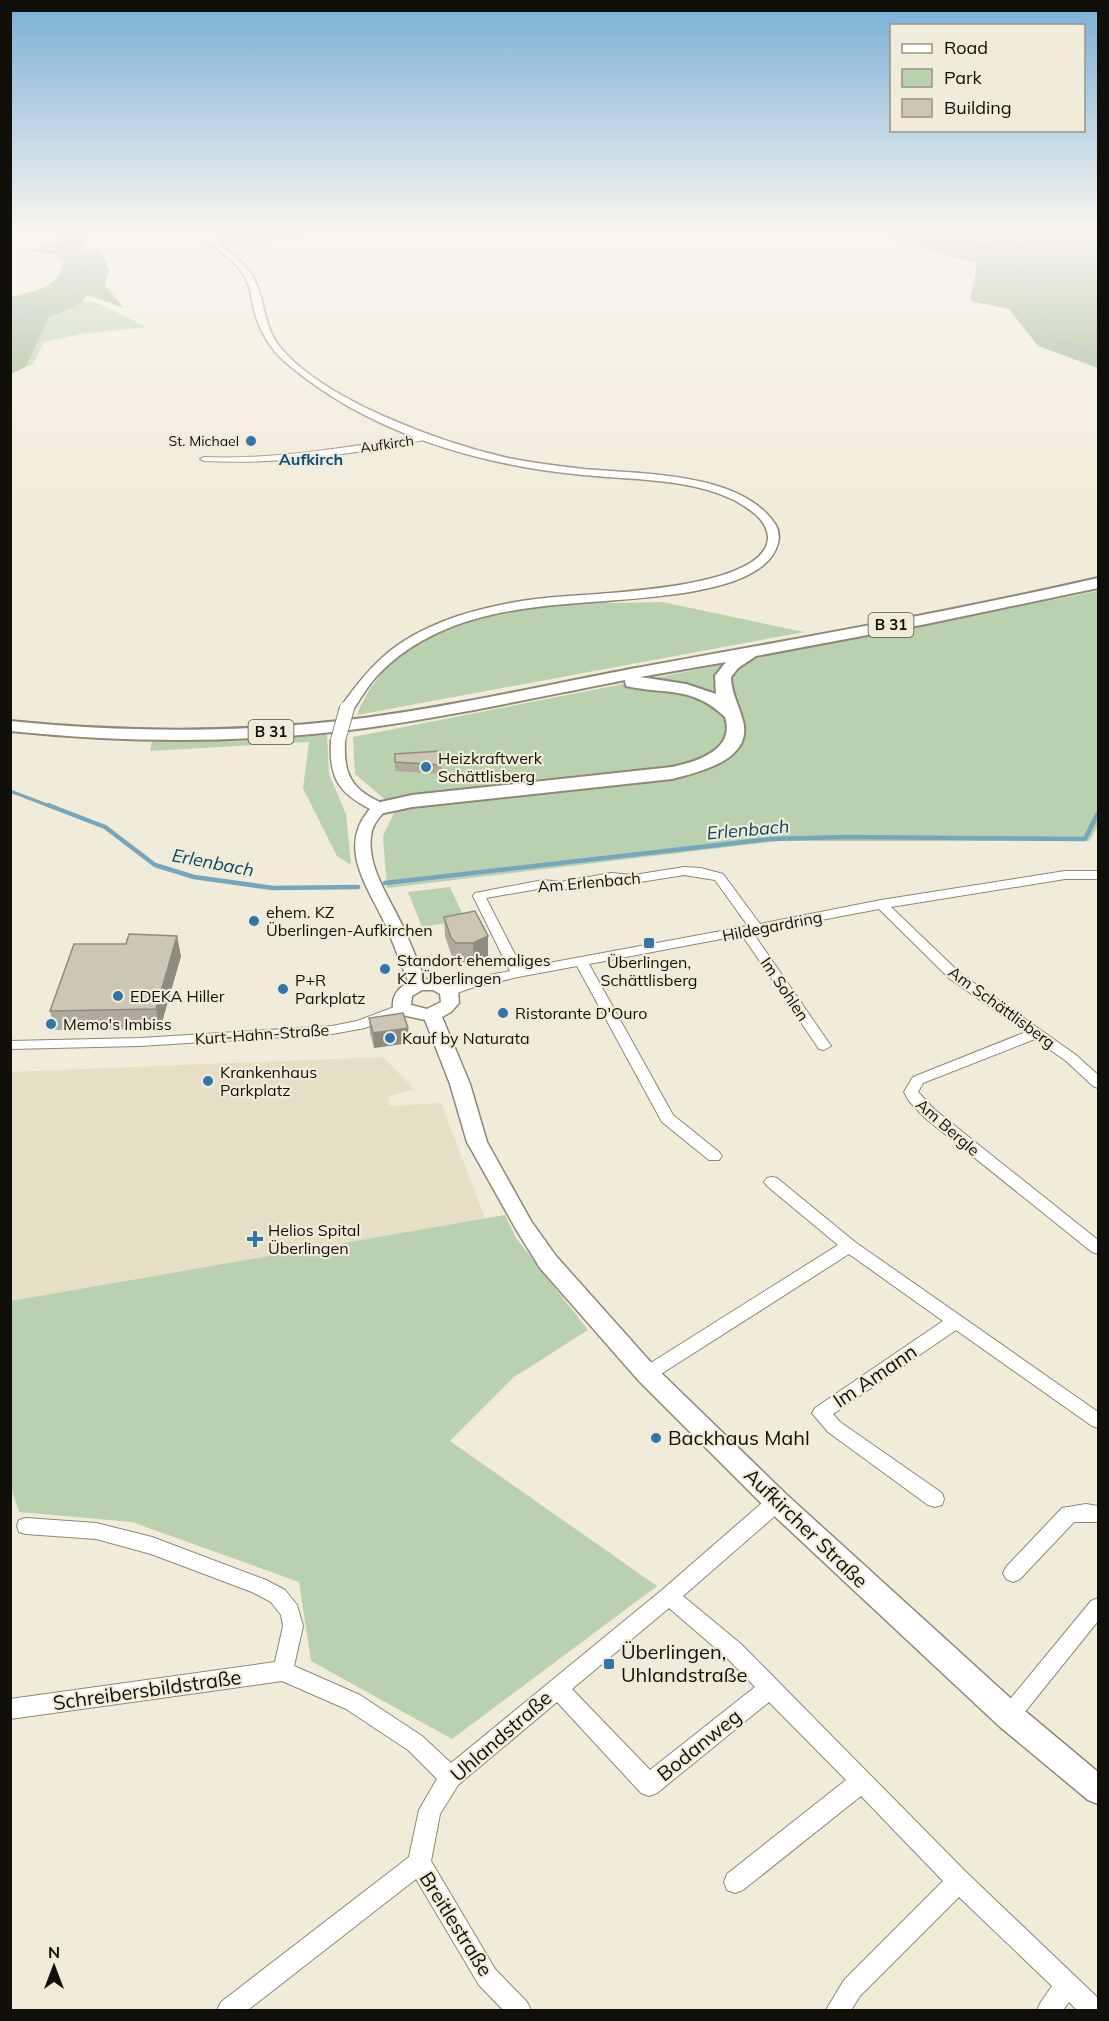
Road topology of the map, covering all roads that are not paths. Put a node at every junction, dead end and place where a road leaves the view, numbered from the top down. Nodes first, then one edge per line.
1 (264, 326) edge
2 (426, 437) junction
3 (204, 459) dead end
4 (1098, 583) edge
5 (784, 646) junction
6 (683, 665) junction
7 (574, 685) junction
8 (727, 708) junction
9 (10, 726) edge
10 (379, 808) junction
11 (1098, 875) edge
12 (881, 904) junction
13 (751, 930) junction
14 (581, 961) junction
15 (518, 973) junction
16 (419, 985) junction
17 (449, 992) junction
18 (402, 1008) junction
19 (432, 1015) junction
20 (1037, 1033) junction
21 (10, 1044) edge
22 (824, 1046) dead end
23 (1098, 1083) edge
24 (714, 1156) dead end
25 (772, 1182) dead end
26 (849, 1246) junction
27 (1098, 1248) edge
28 (957, 1320) junction
29 (647, 1374) junction
30 (1098, 1421) edge
31 (935, 1498) dead end
32 (777, 1502) junction
33 (1098, 1514) edge
34 (26, 1526) dead end
35 (1013, 1573) dead end
36 (669, 1596) junction
37 (1098, 1607) edge
38 (283, 1671) junction
39 (557, 1688) junction
40 (769, 1689) junction
41 (10, 1709) edge
42 (1009, 1716) junction
43 (450, 1777) junction
44 (861, 1782) junction
45 (1098, 1790) edge
46 (419, 1863) junction
47 (959, 1881) junction
48 (735, 1882) dead end
49 (1066, 1986) junction
50 (230, 2010) edge
51 (519, 2010) edge
52 (838, 2010) edge
53 (1049, 2010) edge
54 (1094, 2010) edge

1 - 2 street
2 - 3 street, Aufkirch
2 - 10 street, bridge
4 - 5 main road, B 31
5 - 6 main road, B 31
5 - 8 main road
6 - 7 main road, B 31
6 - 8 main road
7 - 8 main road
7 - 9 main road, B 31
8 - 10 main road
10 - 16 street
11 - 12 street, Hildegardring
12 - 13 street, Hildegardring
12 - 20 street, Am Schättlisberg
13 - 14 street, Hildegardring
13 - 15 street, Am Erlenbach
13 - 22 street, Im Sohlen
14 - 15 street, Hildegardring
14 - 24 street
15 - 17 street, Hildegardring
16 - 17 street
16 - 18 street
17 - 19 street
18 - 19 street
18 - 21 street, Kurt-Hahn-Straße
19 - 29 street, Aufkircher Straße
20 - 23 street, Am Schättlisberg
20 - 27 street, Am Bergle
25 - 26 street
26 - 28 street
26 - 29 street
28 - 30 street
28 - 31 street, Im Amann
29 - 32 street, Aufkircher Straße
32 - 36 street, Uhlandstraße
32 - 42 street, Aufkircher Straße
33 - 35 street
34 - 38 street
36 - 39 street, Uhlandstraße
36 - 40 street
37 - 42 street
38 - 41 street, Schreibersbildstraße
38 - 43 street
39 - 40 street, Bodanweg
39 - 43 street, Uhlandstraße
40 - 44 street
42 - 45 street, Aufkircher Straße
43 - 46 street, Uhlandstraße
44 - 47 street
44 - 48 street
46 - 50 street
46 - 51 street, Breitlestraße
47 - 49 street
47 - 52 street
49 - 53 street
49 - 54 street

